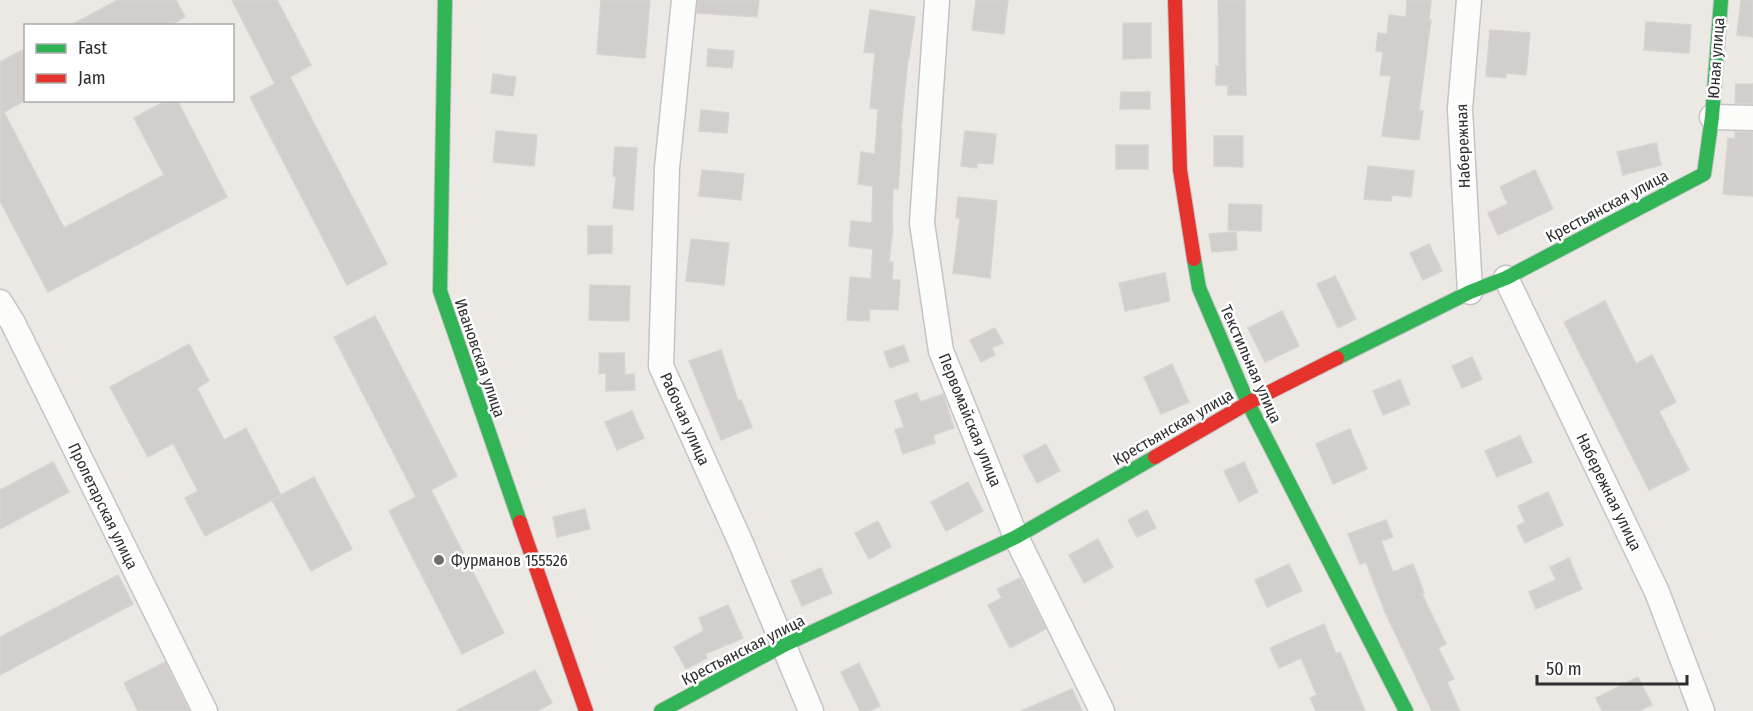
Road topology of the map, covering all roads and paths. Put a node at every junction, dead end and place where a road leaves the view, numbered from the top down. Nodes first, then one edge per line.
1 (445, 0) edge
2 (684, 0) edge
3 (937, 0) edge
4 (1175, 0) edge
5 (1469, 0) edge
6 (1721, 0) edge
7 (1712, 117) junction
8 (1753, 118) edge
9 (1704, 174) joint
10 (1506, 278) junction
11 (1470, 292) junction
12 (0, 302) edge
13 (1248, 403) junction
14 (1016, 537) junction
15 (782, 646) junction
16 (205, 711) edge
17 (586, 711) edge
18 (661, 711) edge
19 (811, 711) edge
20 (1102, 711) edge
21 (1406, 711) edge
22 (1702, 711) edge

1 - 17 street, Ивановская улица
2 - 15 street, Рабочая улица
3 - 14 street, Первомайская улица
4 - 13 street, Текстильная улица
5 - 11 street, Набережная
6 - 7 street, Юная улица
7 - 8 street, Юная улица
7 - 9 street, Юная улица
9 - 10 street, Крестьянская улица
10 - 11 street, Крестьянская улица
10 - 22 street, Набережная улица
11 - 13 street, Крестьянская улица
12 - 16 street, Пролетарская улица
13 - 14 street, Крестьянская улица
13 - 21 street, Текстильная улица
14 - 15 street, Крестьянская улица
14 - 20 street, Первомайская улица
15 - 18 street, Крестьянская улица
15 - 19 street, Рабочая улица

